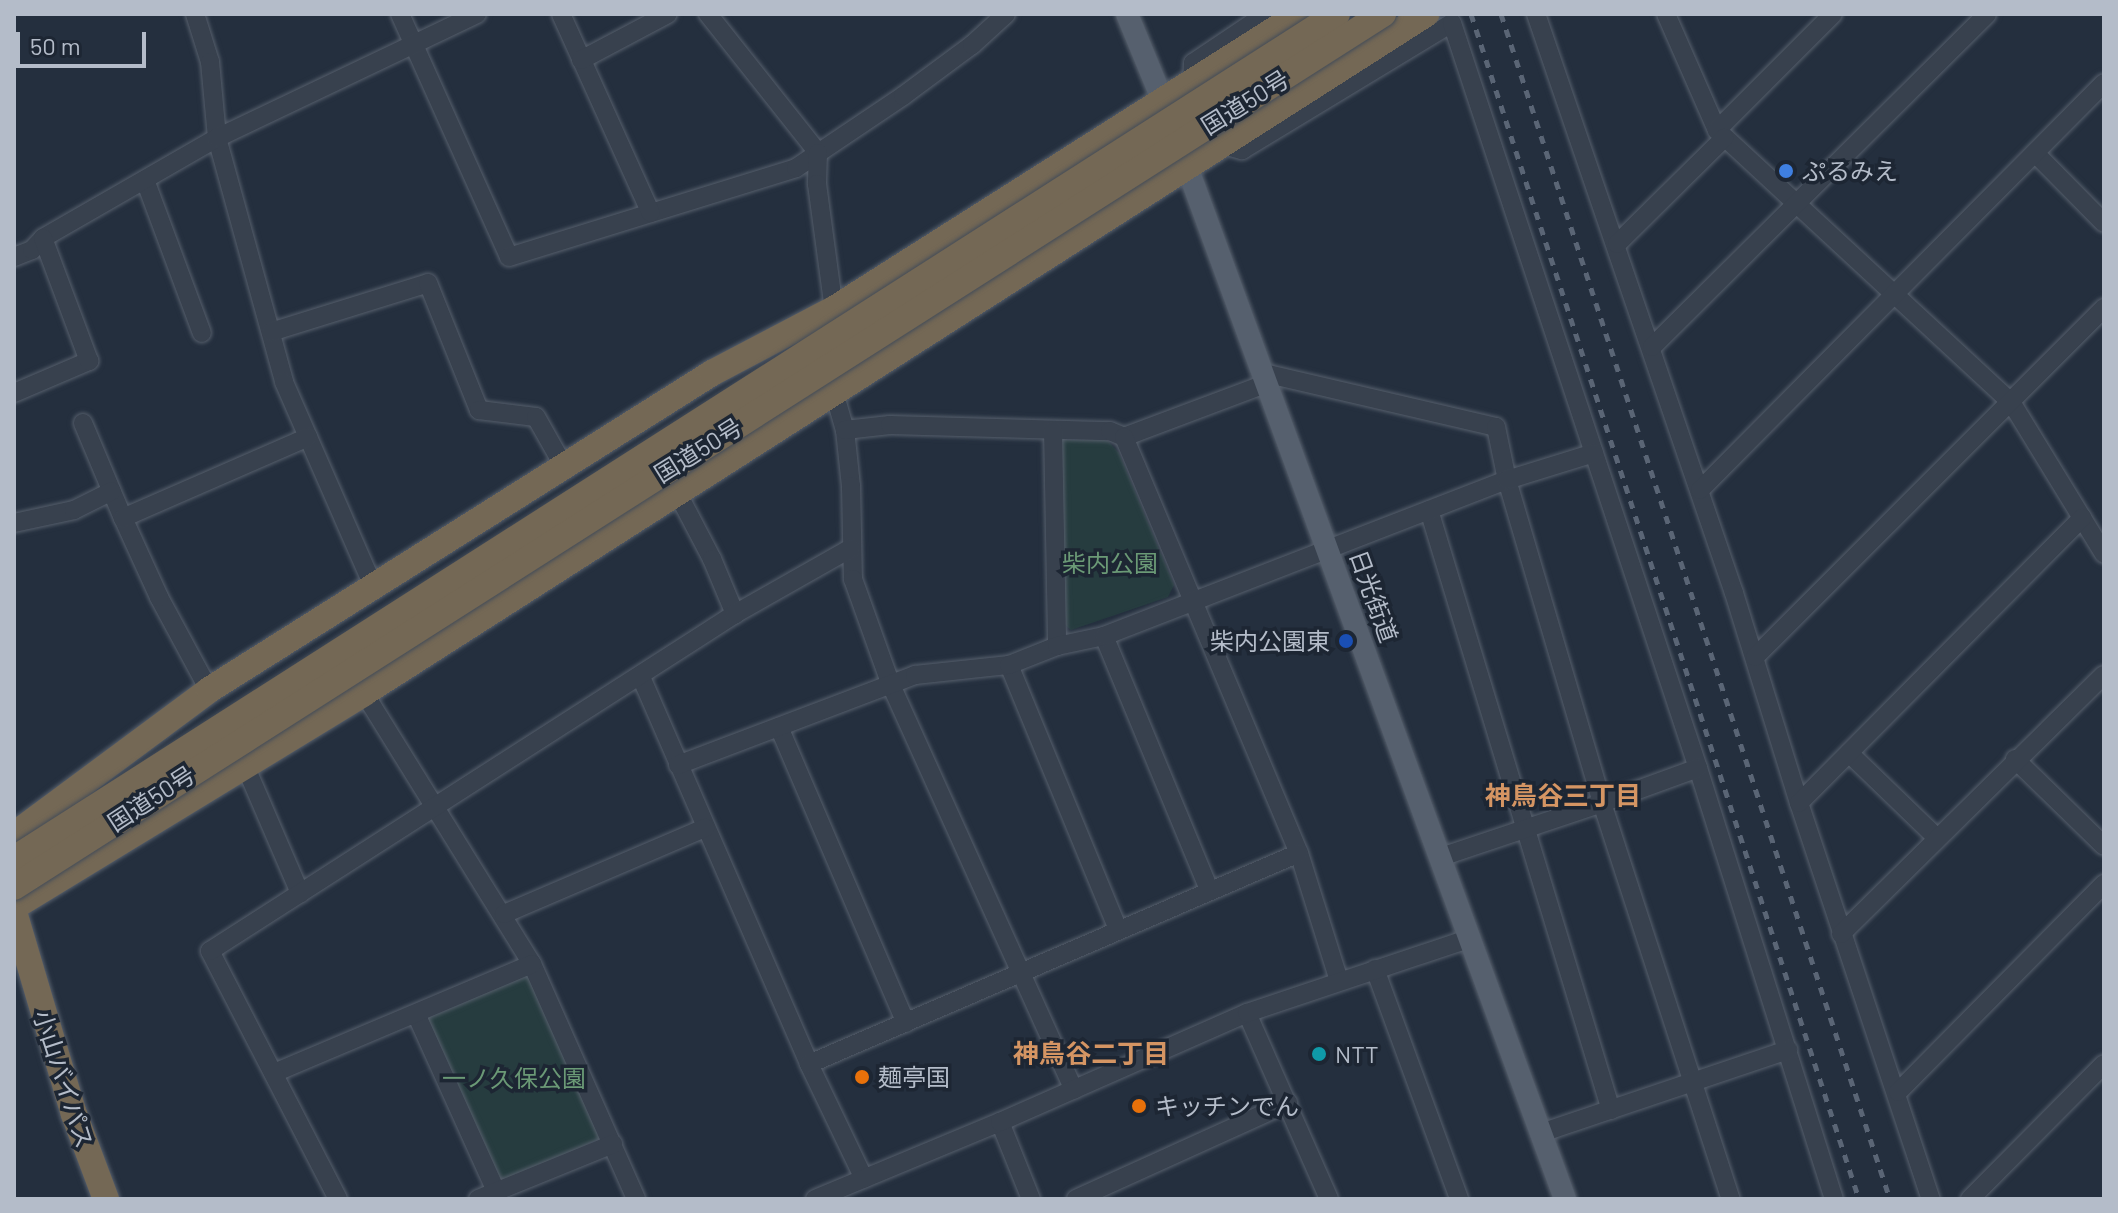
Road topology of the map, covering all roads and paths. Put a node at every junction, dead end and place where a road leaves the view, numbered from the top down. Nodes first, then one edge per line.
1 (195, 14) edge
2 (400, 14) edge
3 (477, 14) edge
4 (561, 14) edge
5 (668, 14) edge
6 (708, 14) edge
7 (1006, 14) edge
8 (1127, 14) edge
9 (1266, 14) edge
10 (1299, 14) edge
11 (1337, 14) edge
12 (1383, 14) edge
13 (1426, 14) edge
14 (1536, 14) edge
15 (1666, 14) edge
16 (1833, 14) edge
17 (1987, 14) edge
18 (414, 44) junction
19 (581, 60) junction
20 (1192, 83) junction
21 (2104, 83) edge
22 (1164, 101) junction
23 (1721, 134) junction
24 (217, 138) junction
25 (1224, 145) junction
26 (818, 153) junction
27 (2035, 153) junction
28 (1187, 168) junction
29 (145, 180) junction
30 (1796, 204) junction
31 (651, 213) junction
32 (2104, 223) edge
33 (43, 238) junction
34 (1617, 244) junction
35 (14, 257) edge
36 (1895, 295) junction
37 (2104, 308) edge
38 (834, 309) junction
39 (271, 332) junction
40 (202, 333) dead end
41 (1652, 347) junction
42 (1266, 378) junction
43 (834, 392) junction
44 (14, 393) edge
45 (2011, 402) junction
46 (83, 423) dead end
47 (845, 430) junction
48 (1053, 430) junction
49 (308, 437) junction
50 (1124, 437) junction
51 (1594, 453) junction
52 (563, 465) junction
53 (1507, 480) junction
54 (1700, 490) junction
55 (112, 491) junction
56 (677, 492) junction
57 (1429, 510) junction
58 (123, 518) junction
59 (2082, 518) junction
60 (14, 523) edge
61 (851, 548) junction
62 (1330, 551) junction
63 (2104, 554) edge
64 (373, 586) junction
65 (1191, 601) junction
66 (735, 614) junction
67 (1104, 636) junction
68 (1057, 646) junction
69 (1755, 657) junction
70 (1009, 665) junction
71 (2104, 675) edge
72 (641, 677) junction
73 (891, 685) junction
74 (209, 690) junction
75 (364, 693) junction
76 (779, 727) junction
77 (1849, 753) junction
78 (2015, 759) junction
79 (244, 763) junction
80 (678, 765) junction
81 (1698, 768) junction
82 (1602, 803) junction
83 (1799, 803) junction
84 (436, 806) junction
85 (1527, 826) junction
86 (705, 828) junction
87 (14, 835) edge
88 (1937, 838) junction
89 (2104, 846) edge
90 (1299, 853) junction
91 (1441, 857) junction
92 (14, 859) edge
93 (2104, 884) edge
94 (14, 887) edge
95 (1209, 890) junction
96 (300, 893) junction
97 (14, 910) edge
98 (504, 914) junction
99 (1118, 930) junction
100 (1841, 934) junction
101 (1471, 938) junction
102 (532, 964) junction
103 (1375, 969) junction
104 (1019, 975) junction
105 (1339, 981) junction
106 (1247, 1013) junction
107 (417, 1016) junction
108 (906, 1023) junction
109 (1788, 1050) junction
110 (809, 1064) junction
111 (2104, 1064) edge
112 (274, 1073) junction
113 (1694, 1083) junction
114 (1074, 1090) junction
115 (1898, 1092) junction
116 (1288, 1103) junction
117 (1611, 1110) junction
118 (1000, 1122) junction
119 (1541, 1133) junction
120 (613, 1144) junction
121 (864, 1179) junction
122 (487, 1195) edge
123 (1323, 1197) edge
124 (106, 1199) edge
125 (338, 1199) edge
126 (636, 1199) edge
127 (815, 1199) edge
128 (1031, 1199) edge
129 (1076, 1199) edge
130 (1459, 1199) edge
131 (1565, 1199) edge
132 (1731, 1199) edge
133 (1834, 1199) edge
134 (1931, 1199) edge
135 (1970, 1199) edge

1 - 24 street
2 - 18 street
3 - 18 street
4 - 19 street
5 - 19 street
6 - 26 street
7 - 26 street
8 - 22 main road, 日光街道
9 - 20 street
10 - 20 highway
11 - 92 highway, 国道50号, bridge
12 - 94 highway, 国道50号, bridge
13 - 25 highway
14 - 34 street
15 - 23 street
16 - 23 street
17 - 30 street
18 - 24 street
18 - 31 street
19 - 31 street
20 - 22 highway
21 - 27 street
22 - 28 main road, 日光街道
22 - 38 highway
23 - 30 street
23 - 34 street
24 - 29 street
24 - 39 street
25 - 28 highway
25 - 51 street
26 - 31 street
26 - 38 street
27 - 32 street
27 - 36 street
28 - 42 main road, 日光街道
28 - 43 highway
29 - 33 street
29 - 40 street
30 - 36 street
30 - 41 street
33 - 35 street
33 - 44 street
34 - 41 street
36 - 45 street
36 - 54 street
37 - 45 street
38 - 52 highway
39 - 49 street
39 - 52 street
41 - 54 street
42 - 50 street
42 - 53 street
42 - 62 main road, 日光街道
43 - 47 street
43 - 56 highway
45 - 59 street
45 - 69 street
46 - 55 street
47 - 48 street
47 - 61 street
48 - 50 street
48 - 68 street
49 - 58 street
49 - 64 street
50 - 65 street
51 - 53 street
51 - 81 street
52 - 64 highway
53 - 57 street
53 - 82 street
54 - 69 street
55 - 58 street
55 - 60 street
56 - 66 street
56 - 75 highway
57 - 62 street
57 - 85 street
58 - 74 street
59 - 63 street
59 - 77 street
61 - 66 street
61 - 73 street
62 - 65 street
62 - 91 main road, 日光街道
64 - 74 highway
65 - 67 street
65 - 90 street
66 - 72 street
67 - 68 street
67 - 95 street
68 - 70 street
69 - 83 street
70 - 73 street
70 - 99 street
71 - 78 street
72 - 80 street
72 - 84 street
73 - 76 street
73 - 104 street
74 - 87 highway
75 - 79 highway
75 - 84 street
76 - 80 street
76 - 108 street
77 - 83 street
77 - 88 street
78 - 88 street
78 - 89 street
79 - 96 street
79 - 97 highway
80 - 86 street
81 - 82 street
81 - 109 street
82 - 85 street
82 - 113 street
83 - 100 street
84 - 96 street
84 - 98 street
85 - 91 street
85 - 117 street
86 - 98 street
86 - 110 street
88 - 100 street
90 - 95 street
90 - 105 street
91 - 101 main road, 日光街道
93 - 115 street
95 - 99 street
96 - 112 street
97 - 124 highway, 小山バイパス
98 - 102 street
99 - 104 street
100 - 115 street
101 - 103 street
101 - 119 main road, 日光街道
102 - 107 street
102 - 120 street
103 - 105 street
103 - 130 street
104 - 108 street
104 - 114 street
105 - 106 street
106 - 114 street
106 - 116 street
107 - 112 street
107 - 122 street
108 - 110 street
109 - 113 street
109 - 133 street
110 - 121 street
111 - 135 street
112 - 125 street
113 - 117 street
113 - 132 street
114 - 118 street
115 - 134 street
116 - 123 street
116 - 129 street
117 - 119 street
118 - 121 street
118 - 128 street
119 - 131 main road, 日光街道
120 - 122 street
120 - 126 street
121 - 127 street

